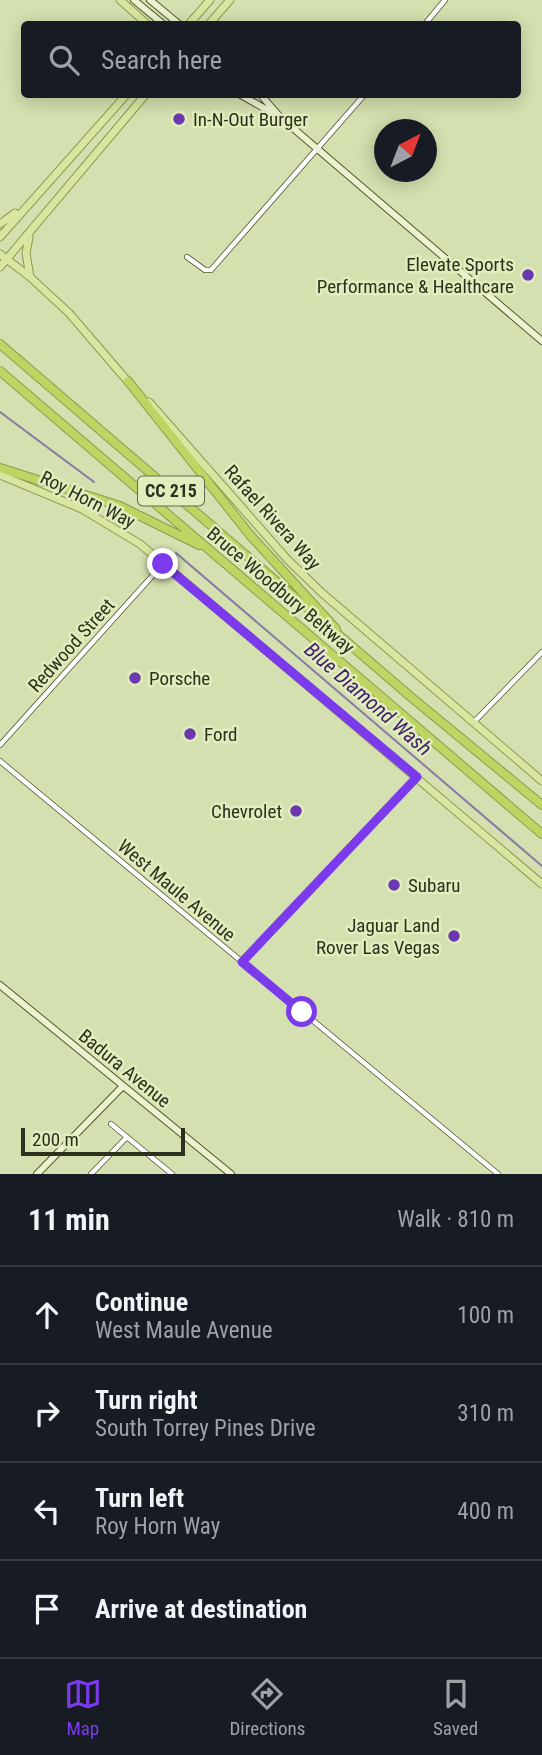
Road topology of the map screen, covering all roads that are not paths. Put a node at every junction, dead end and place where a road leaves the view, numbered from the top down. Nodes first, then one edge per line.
1 (120, 0) edge
2 (134, 0) edge
3 (150, 0) edge
4 (210, 0) edge
5 (230, 0) edge
6 (445, 0) edge
7 (144, 21) edge
8 (159, 21) edge
9 (175, 21) edge
10 (192, 21) edge
11 (212, 21) edge
12 (428, 21) edge
13 (123, 98) edge
14 (143, 98) edge
15 (246, 98) edge
16 (263, 98) edge
17 (362, 98) edge
18 (280, 117) junction
19 (318, 150) junction
20 (58, 172) junction
21 (0, 225) edge
22 (35, 228) junction
23 (0, 236) edge
24 (3, 257) edge
25 (187, 257) dead end
26 (0, 267) edge
27 (30, 277) junction
28 (542, 341) edge
29 (0, 344) edge
30 (0, 371) edge
31 (128, 381) junction
32 (0, 467) edge
33 (0, 475) edge
34 (208, 549) junction
35 (163, 564) junction
36 (342, 638) junction
37 (542, 652) edge
38 (474, 722) junction
39 (0, 745) edge
40 (0, 761) edge
41 (417, 777) junction
42 (542, 780) edge
43 (542, 805) edge
44 (542, 834) edge
45 (542, 884) edge
46 (242, 962) junction
47 (0, 985) edge
48 (123, 1086) junction
49 (111, 1124) dead end
50 (127, 1137) junction
51 (169, 1173) edge
52 (37, 1174) edge
53 (91, 1174) edge
54 (231, 1174) edge
55 (498, 1174) edge

1 - 7 main road
2 - 8 main road
3 - 9 main road
4 - 10 main road
5 - 11 main road
6 - 12 street
13 - 20 main road
14 - 22 main road
15 - 18 main road
16 - 18 main road
17 - 19 street
18 - 19 main road
19 - 25 street
19 - 28 main road
20 - 21 main road
20 - 23 main road
22 - 24 main road
22 - 27 main road
24 - 26 main road
24 - 27 main road, Rafael Rivera Way
27 - 31 main road, Rafael Rivera Way
29 - 36 highway, Bruce Woodbury Beltway / CC 215
30 - 34 highway, Bruce Woodbury Beltway / CC 215
31 - 36 highway
31 - 38 main road, Rafael Rivera Way
32 - 34 highway
33 - 35 main road, Roy Horn Way
34 - 44 highway, Bruce Woodbury Beltway / CC 215
35 - 39 street, Redwood Street
35 - 41 main road, Roy Horn Way
36 - 43 highway, Bruce Woodbury Beltway / CC 215
37 - 38 street
38 - 42 main road, Rafael Rivera Way
40 - 46 street, West Maule Avenue
41 - 45 main road, Roy Horn Way
41 - 46 street
46 - 55 street, West Maule Avenue
47 - 48 main road, Badura Avenue
48 - 52 main road
48 - 54 main road, Badura Avenue
49 - 50 street
50 - 51 street
50 - 53 street

